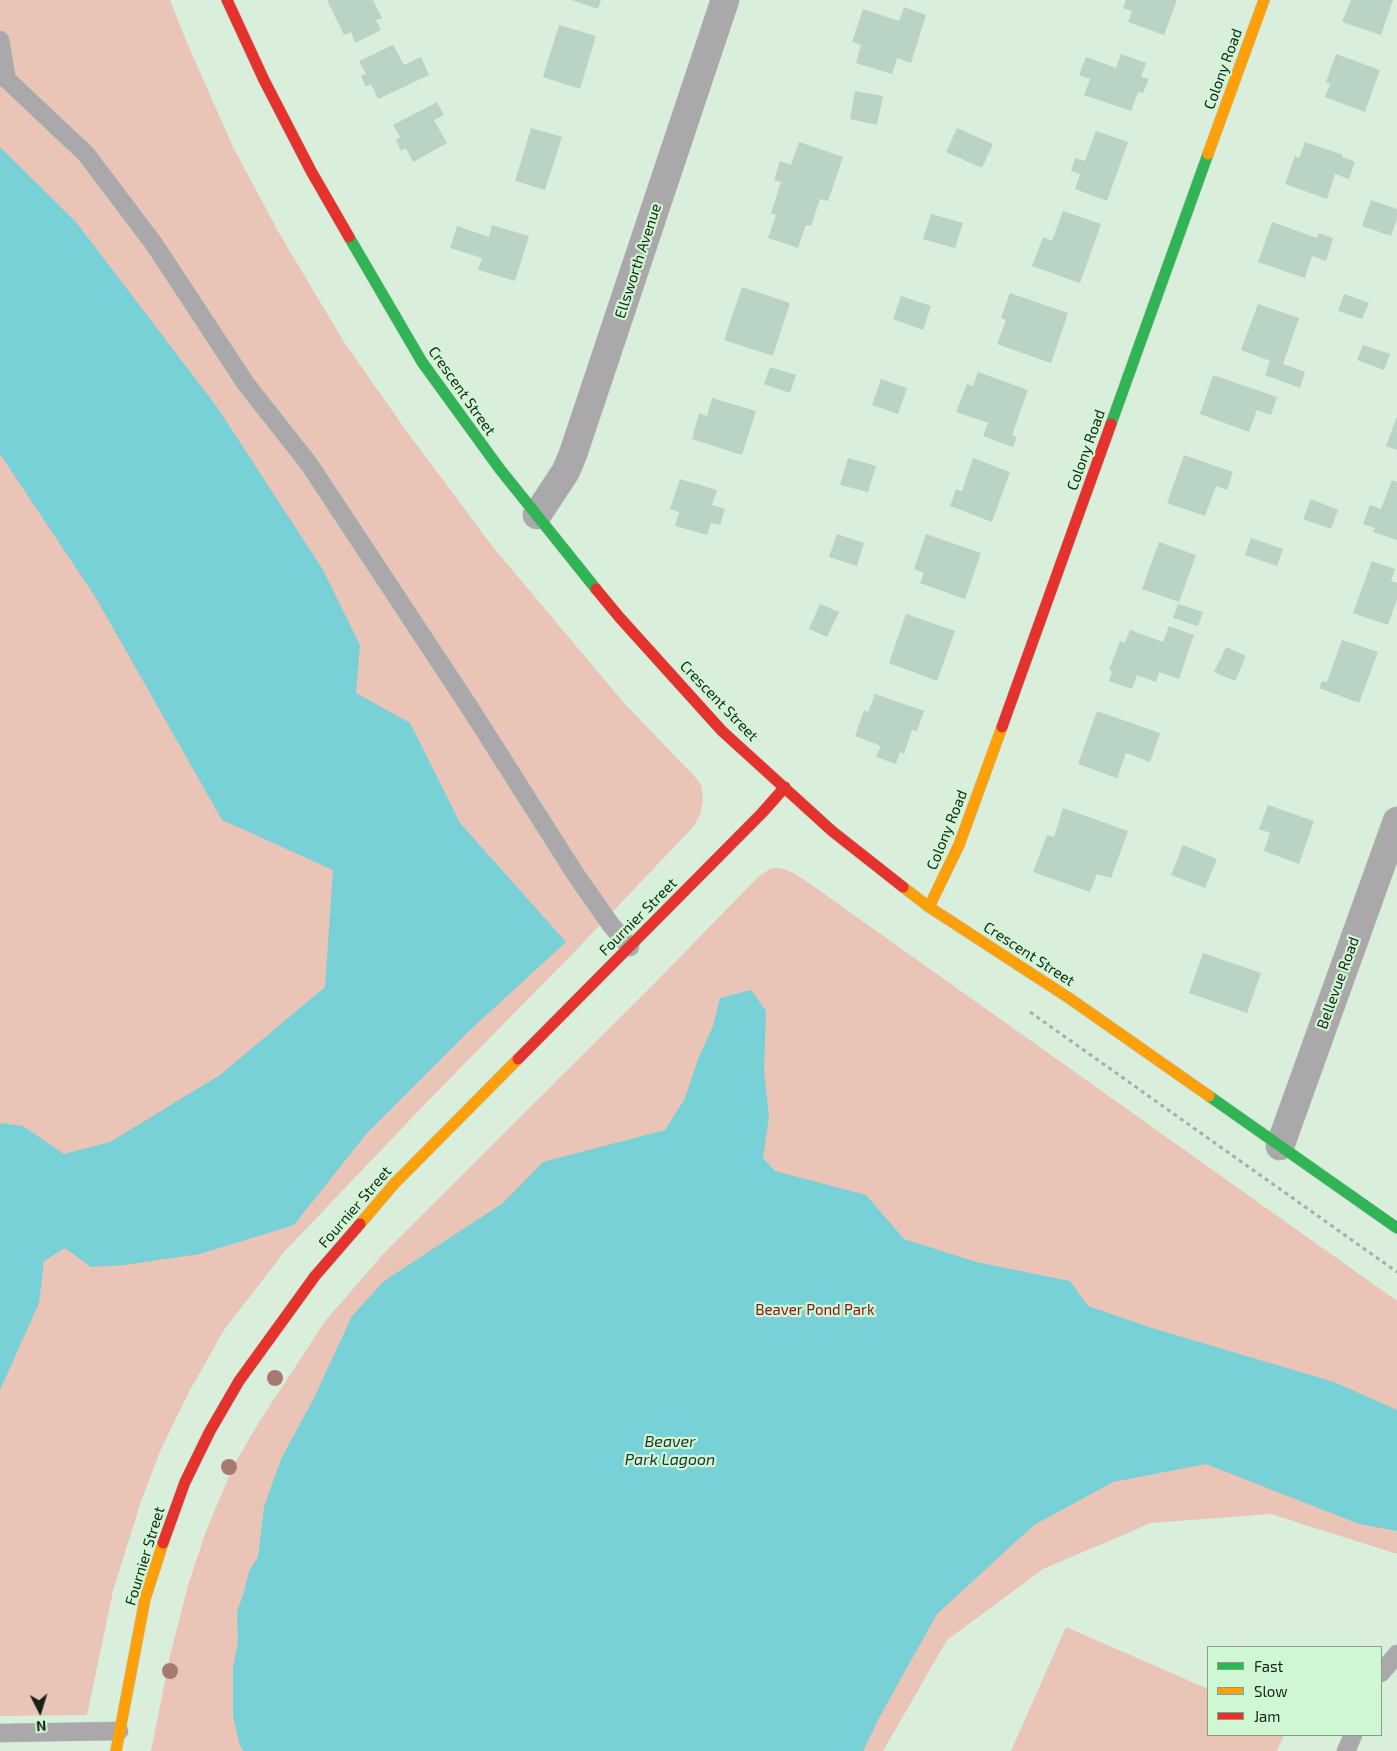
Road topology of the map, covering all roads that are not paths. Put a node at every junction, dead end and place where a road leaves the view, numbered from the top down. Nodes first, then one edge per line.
1 (227, 0) edge
2 (724, 0) edge
3 (1264, 0) edge
4 (0, 40) edge
5 (4, 77) edge
6 (537, 515) junction
7 (785, 787) junction
8 (1397, 820) edge
9 (929, 907) junction
10 (630, 947) junction
11 (1280, 1146) junction
12 (1397, 1228) edge
13 (1397, 1654) edge
14 (1382, 1672) edge
15 (119, 1731) junction
16 (0, 1733) edge
17 (1352, 1736) edge
18 (116, 1751) edge
19 (1346, 1751) edge

1 - 6 street, Crescent Street
2 - 6 street, Ellsworth Avenue
3 - 9 street, Colony Road
4 - 5 lane
5 - 10 lane
6 - 7 street, Crescent Street
7 - 9 street, Crescent Street
7 - 10 street, Fournier Street
8 - 11 street, Bellevue Road
9 - 11 street, Crescent Street
10 - 15 street, Fournier Street
11 - 12 street, Crescent Street
13 - 14 lane
15 - 16 lane
15 - 18 street, Fournier Street
17 - 19 lane

